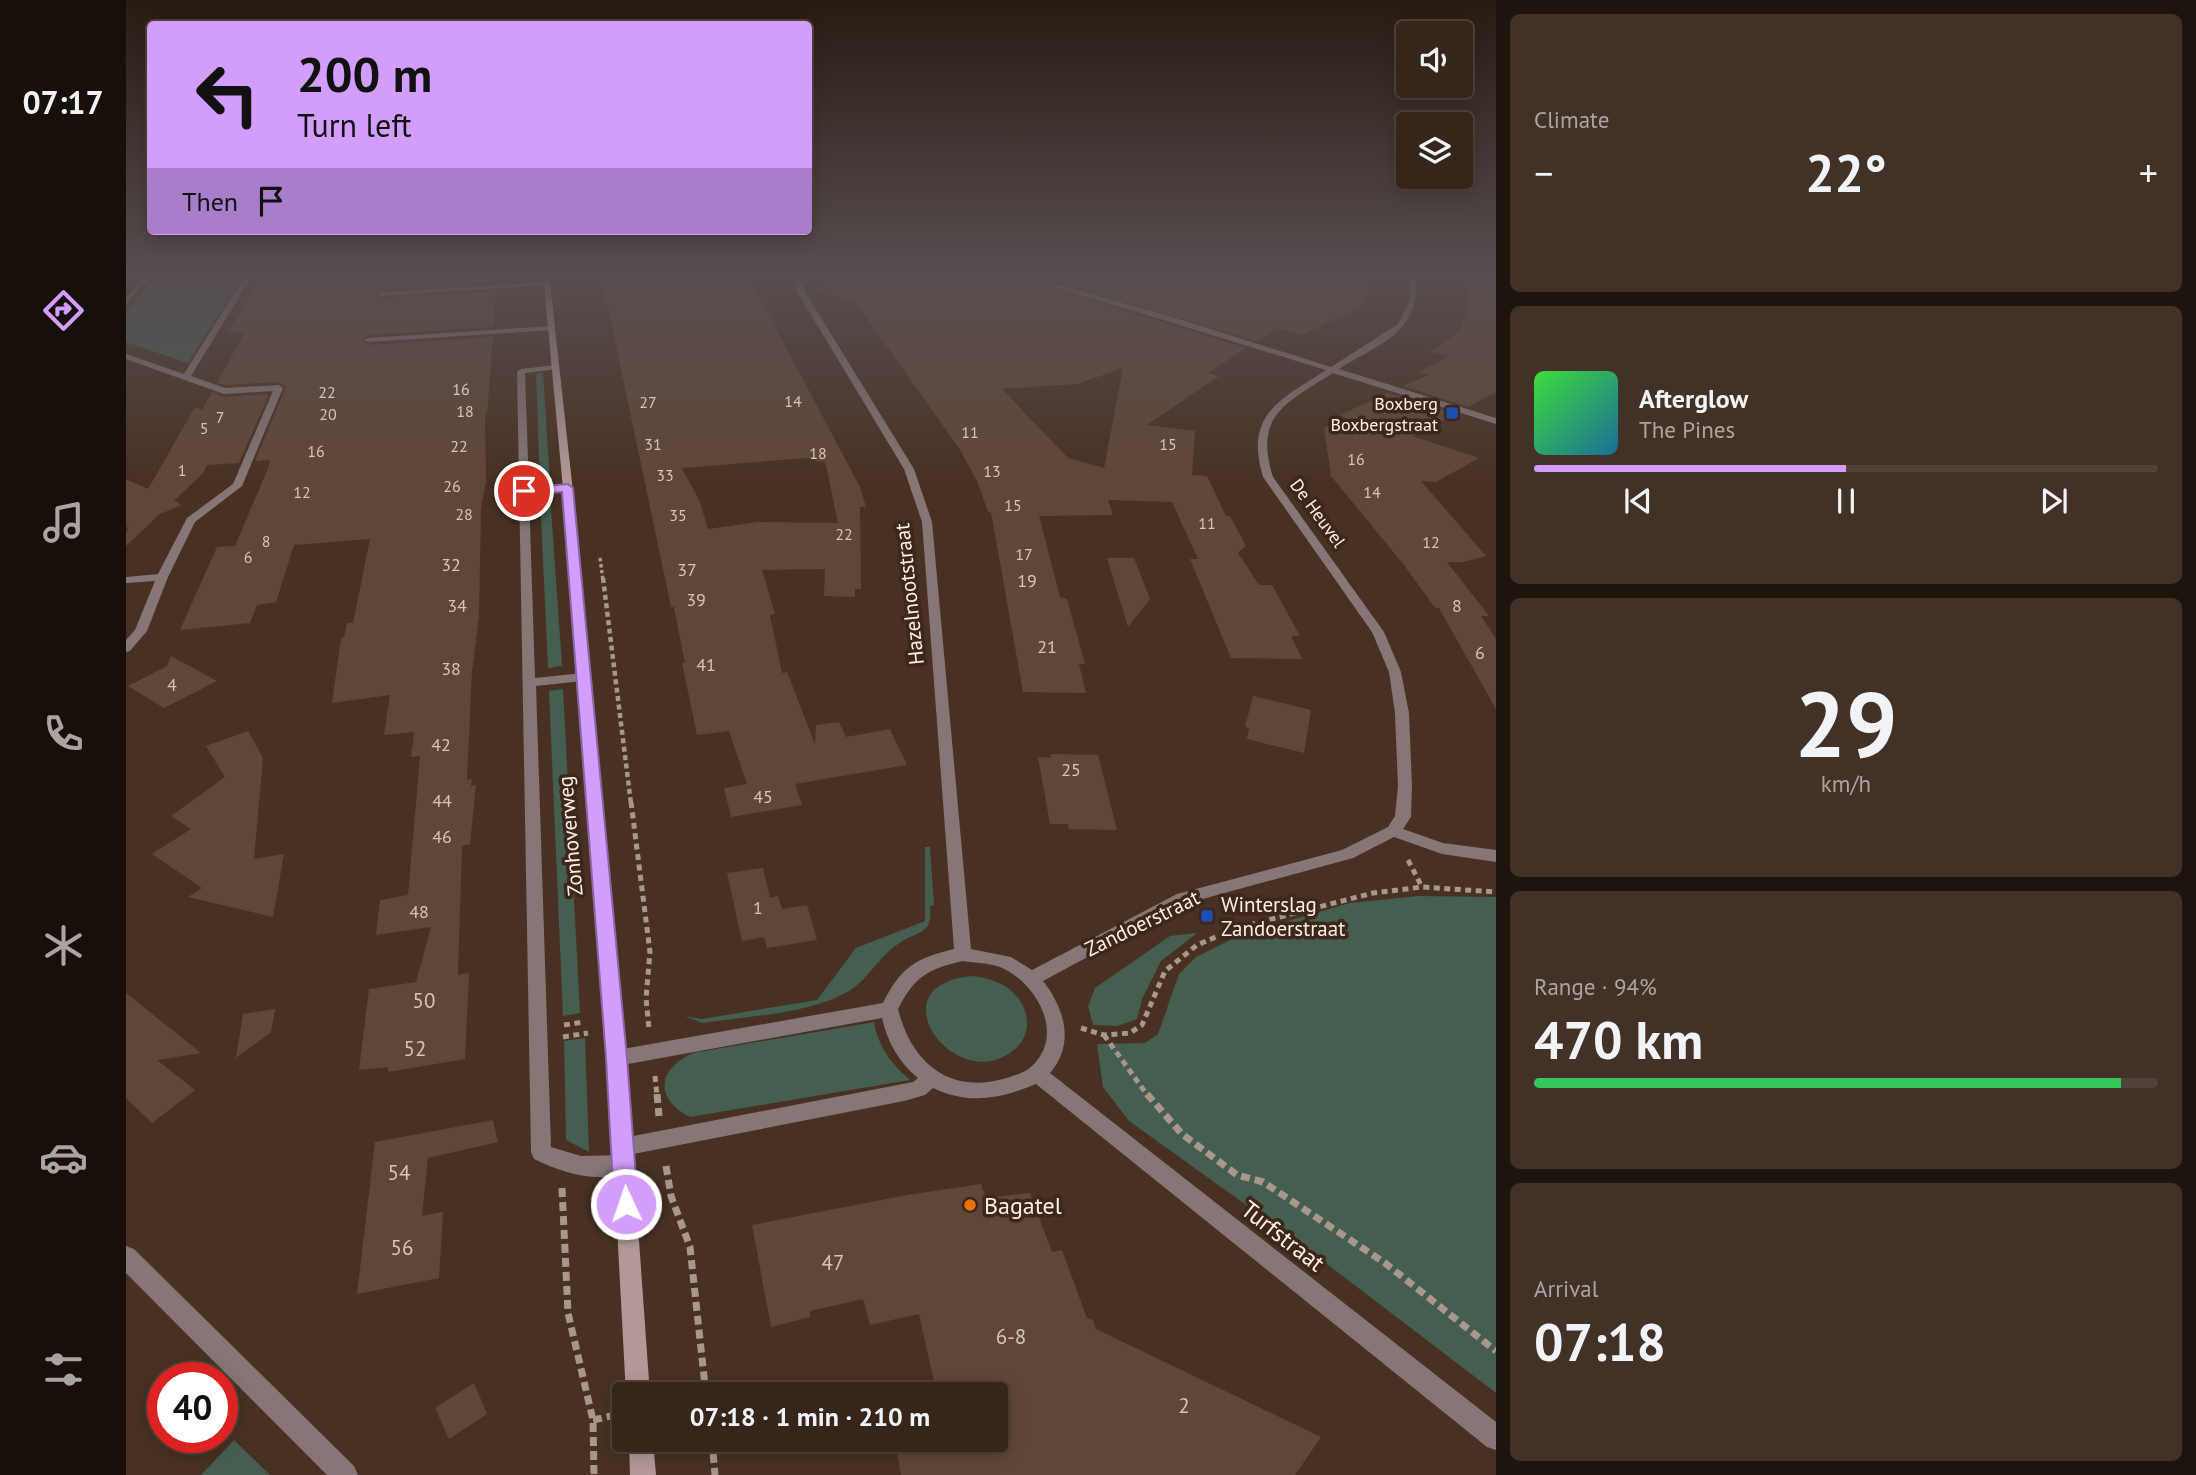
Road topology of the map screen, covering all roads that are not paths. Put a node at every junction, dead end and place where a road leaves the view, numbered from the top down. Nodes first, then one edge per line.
1 (207, 343) edge
2 (553, 343) edge
3 (832, 343) edge
4 (1247, 343) edge
5 (1374, 343) edge
6 (126, 356) edge
7 (556, 367) junction
8 (1332, 369) junction
9 (187, 376) junction
10 (1496, 421) edge
11 (568, 488) junction
12 (524, 491) junction
13 (162, 577) junction
14 (126, 580) edge
15 (126, 648) edge
16 (583, 677) junction
17 (529, 683) junction
18 (1394, 831) junction
19 (1496, 856) edge
20 (963, 954) junction
21 (1032, 979) junction
22 (889, 1009) junction
23 (617, 1058) junction
24 (1037, 1074) junction
25 (931, 1078) junction
26 (623, 1156) junction
27 (126, 1257) edge
28 (637, 1382) edge
29 (1496, 1438) edge
30 (641, 1452) edge
31 (345, 1475) edge
32 (643, 1475) edge

1 - 9 street
2 - 7 street, Zonhoverweg
3 - 20 street, Hazelnootstraat
4 - 8 street
5 - 8 street, De Heuvel
6 - 9 street
7 - 11 street, Zonhoverweg
7 - 12 street
8 - 10 street
8 - 18 street, De Heuvel
9 - 13 street
11 - 12 street
11 - 16 street, Zonhoverweg
12 - 17 street
13 - 14 street
13 - 15 street
16 - 17 street
16 - 23 street, Zonhoverweg
17 - 26 street
18 - 19 street
18 - 21 street, Zandoerstraat
20 - 21 street
20 - 22 street
21 - 24 street
22 - 23 street
22 - 25 street
23 - 26 street, Zonhoverweg
24 - 25 street
24 - 29 street, Turfstraat
25 - 26 street
26 - 28 street, Zonhoverweg
27 - 31 street
30 - 32 street

